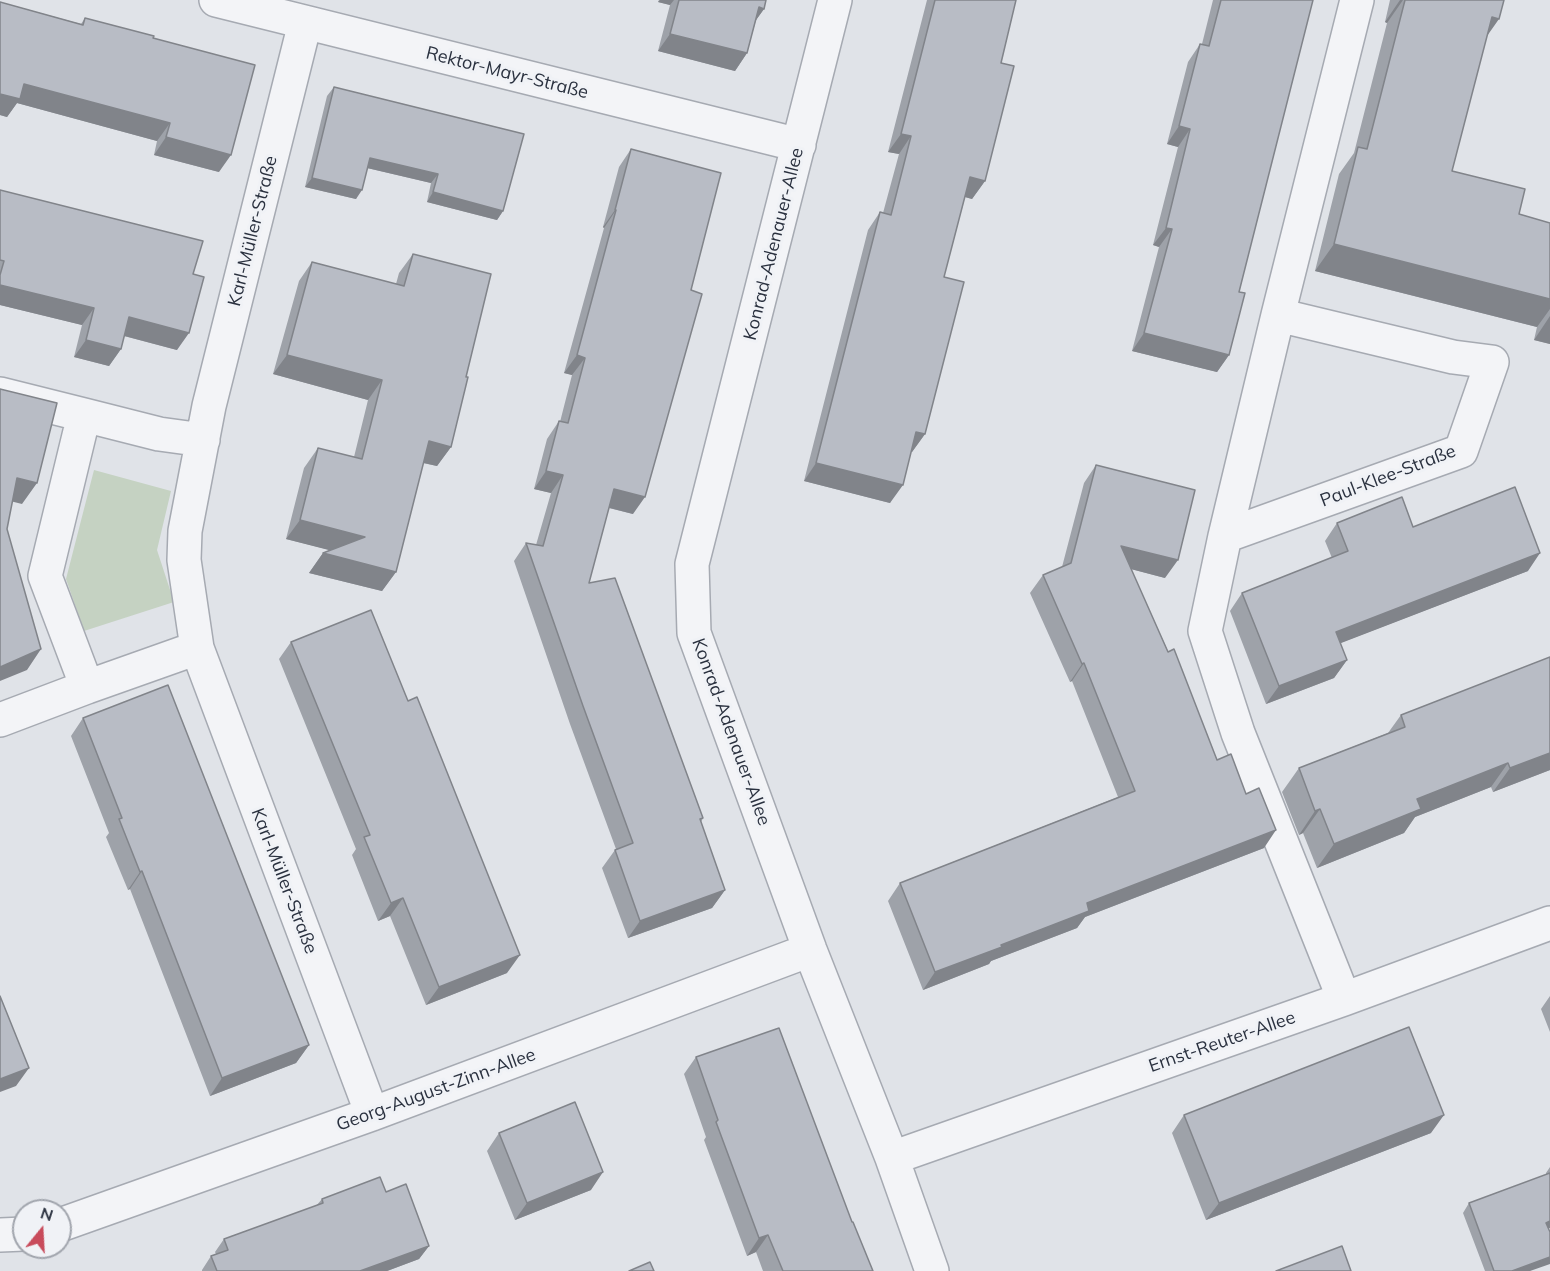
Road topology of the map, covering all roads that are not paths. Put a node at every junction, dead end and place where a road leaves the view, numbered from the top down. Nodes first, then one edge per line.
1 (216, 0) edge
2 (835, 0) edge
3 (1357, 0) edge
4 (305, 23) junction
5 (799, 146) junction
6 (1278, 315) junction
7 (0, 394) edge
8 (84, 415) junction
9 (202, 440) junction
10 (1225, 536) junction
11 (197, 648) junction
12 (87, 687) junction
13 (0, 720) edge
14 (1550, 922) edge
15 (810, 950) junction
16 (1344, 999) junction
17 (372, 1114) junction
18 (892, 1158) junction
19 (72, 1221) edge
20 (932, 1271) edge

1 - 4 street, Rektor-Mayr-Straße
2 - 5 street, Konrad-Adenauer-Allee
3 - 6 street
4 - 5 street, Rektor-Mayr-Straße
4 - 9 street, Karl-Müller-Straße
5 - 15 street, Konrad-Adenauer-Allee
6 - 10 street
6 - 10 street, Paul-Klee-Straße
7 - 8 street
8 - 9 street
8 - 12 street
9 - 11 street, Karl-Müller-Straße
10 - 16 street
11 - 12 street
11 - 17 street, Karl-Müller-Straße
12 - 13 street
14 - 16 street, Ernst-Reuter-Allee
15 - 17 street, Georg-August-Zinn-Allee
15 - 18 street, Konrad-Adenauer-Allee
16 - 18 street, Ernst-Reuter-Allee
17 - 19 street, Georg-August-Zinn-Allee
18 - 20 street, Konrad-Adenauer-Allee

